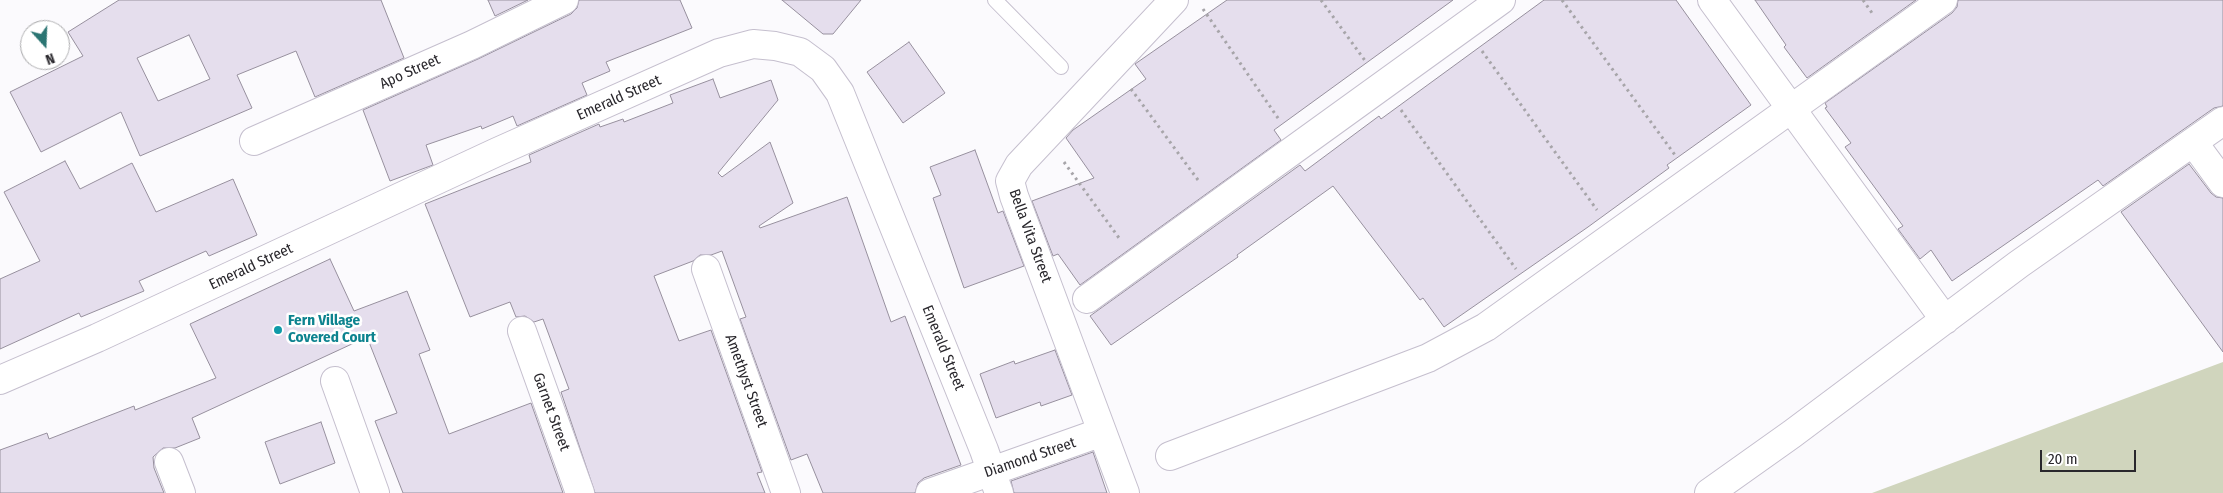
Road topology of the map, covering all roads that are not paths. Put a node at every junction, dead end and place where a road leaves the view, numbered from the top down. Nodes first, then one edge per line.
1 (564, 0) edge
2 (994, 0) edge
3 (1174, 0) edge
4 (1501, 0) edge
5 (1712, 0) edge
6 (1943, 0) edge
7 (1061, 67) dead end
8 (1791, 109) junction
9 (2223, 121) edge
10 (254, 141) dead end
11 (2193, 142) junction
12 (2223, 183) edge
13 (706, 269) dead end
14 (1087, 299) dead end
15 (1945, 320) junction
16 (522, 330) dead end
17 (0, 380) edge
18 (335, 381) dead end
19 (1102, 432) junction
20 (1170, 456) dead end
21 (169, 462) dead end
22 (995, 482) edge
23 (180, 493) edge
24 (375, 493) edge
25 (580, 493) edge
26 (786, 493) edge
27 (930, 493) edge
28 (1125, 493) edge
29 (1709, 493) edge

1 - 10 street, Apo Street
2 - 7 lane
3 - 19 street, Bella Vita Street
4 - 14 street
5 - 8 street
6 - 8 street
8 - 15 street
8 - 20 street
9 - 11 street
11 - 12 street
11 - 15 street
13 - 26 street, Amethyst Street
15 - 29 street
16 - 25 street, Garnet Street
17 - 22 street, Emerald Street
18 - 24 street
19 - 22 street, Diamond Street
19 - 28 street, Bella Vita Street
21 - 23 street
22 - 27 street, Diamond Street

